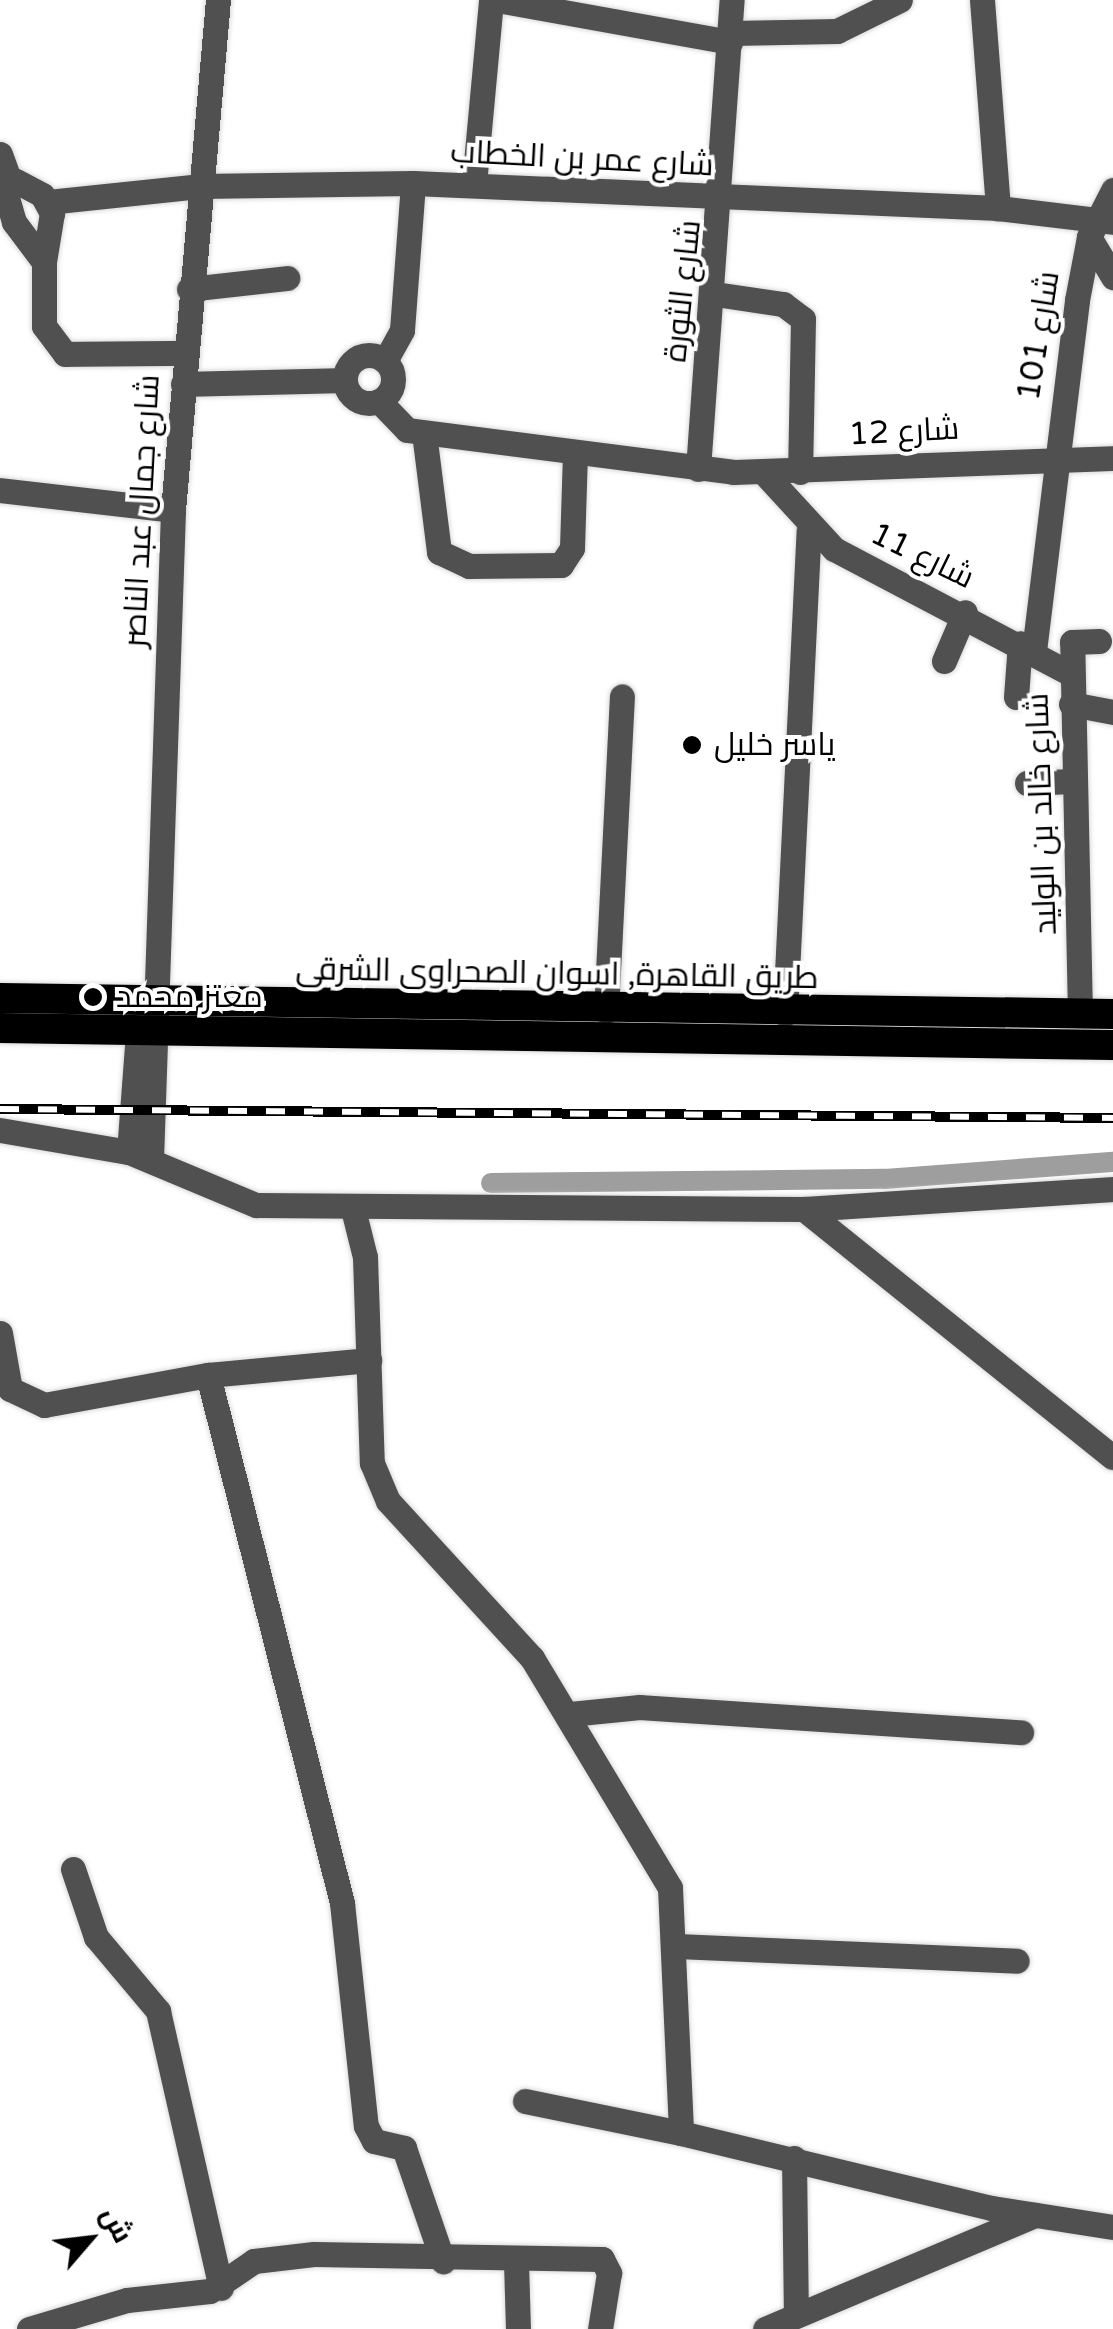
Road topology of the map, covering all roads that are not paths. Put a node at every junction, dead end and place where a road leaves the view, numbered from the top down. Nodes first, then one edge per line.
1 (218, 0) edge
2 (494, 0) edge
3 (732, 0) edge
4 (897, 0) edge
5 (982, 0) edge
6 (731, 38) junction
7 (0, 154) edge
8 (413, 183) junction
9 (11, 184) junction
10 (474, 184) junction
11 (198, 186) junction
12 (1113, 190) edge
13 (725, 199) junction
14 (48, 202) junction
15 (998, 208) junction
16 (1099, 226) edge
17 (10, 238) edge
18 (44, 262) junction
19 (1113, 277) edge
20 (287, 278) dead end
21 (190, 289) junction
22 (715, 294) junction
23 (184, 353) junction
24 (385, 361) junction
25 (345, 380) junction
26 (183, 384) junction
27 (379, 401) junction
28 (424, 433) junction
29 (575, 455) junction
30 (1113, 458) edge
31 (1054, 464) junction
32 (698, 469) junction
33 (800, 472) junction
34 (765, 474) junction
35 (0, 490) edge
36 (173, 510) junction
37 (810, 531) junction
38 (965, 612) junction
39 (1100, 641) dead end
40 (1027, 647) junction
41 (944, 661) dead end
42 (1071, 674) junction
43 (622, 696) dead end
44 (1016, 698) dead end
45 (1070, 704) junction
46 (1113, 712) edge
47 (1072, 781) junction
48 (1027, 782) dead end
49 (0, 998) edge
50 (606, 1011) junction
51 (150, 1013) junction
52 (785, 1014) junction
53 (1080, 1014) junction
54 (1113, 1014) edge
55 (0, 1028) edge
56 (1113, 1045) edge
57 (0, 1130) edge
58 (140, 1156) junction
59 (1113, 1189) edge
60 (804, 1209) junction
61 (352, 1210) junction
62 (0, 1333) edge
63 (369, 1360) junction
64 (208, 1375) junction
65 (3, 1383) edge
66 (1113, 1457) edge
67 (570, 1714) junction
68 (1021, 1732) dead end
69 (73, 1868) dead end
70 (678, 1946) junction
71 (1017, 1961) dead end
72 (525, 2100) dead end
73 (681, 2133) junction
74 (794, 2158) junction
75 (1035, 2215) junction
76 (1113, 2227) edge
77 (443, 2261) junction
78 (516, 2262) junction
79 (221, 2288) junction
80 (796, 2314) junction
81 (29, 2329) edge
82 (518, 2329) edge
83 (600, 2329) edge
84 (765, 2329) edge

1 - 11 street, شارع جمال عبد الناصر
2 - 6 street
2 - 10 street
3 - 6 street, شارع الثورة
4 - 6 street
5 - 15 street
6 - 13 street, شارع الثورة
7 - 9 street
8 - 10 street, شارع عمر بن الخطاب
8 - 11 street, شارع عمر بن الخطاب
8 - 24 street
9 - 14 street
9 - 17 street
10 - 13 street, شارع عمر بن الخطاب
11 - 14 street, شارع عمر بن الخطاب
11 - 21 street, شارع جمال عبد الناصر
12 - 16 street
13 - 15 street, شارع عمر بن الخطاب
13 - 22 street, شارع الثورة
14 - 18 street
15 - 16 street, شارع عمر بن الخطاب
16 - 19 street
16 - 31 street, شارع 101
17 - 18 street
18 - 23 street
20 - 21 street
21 - 23 street, شارع جمال عبد الناصر
22 - 32 street, شارع الثورة
22 - 33 street
23 - 26 street, شارع جمال عبد الناصر
24 - 25 street
24 - 27 street
25 - 26 street
25 - 27 street
26 - 36 street, شارع جمال عبد الناصر
27 - 28 street
28 - 29 street, شارع 12
28 - 29 street
29 - 32 street, شارع 12
30 - 31 street, شارع 12
31 - 33 street, شارع 12
31 - 40 street, شارع 101
32 - 34 street, شارع 12
33 - 34 street, شارع 12
34 - 37 street, شارع 11
35 - 36 street
36 - 51 street, شارع جمال عبد الناصر
37 - 38 street, شارع 11
37 - 52 street
38 - 40 street, شارع 11
38 - 41 street
39 - 42 street, شارع خالد بن الوليد
40 - 42 street, شارع 11
40 - 44 street, شارع 101
42 - 45 street, شارع خالد بن الوليد
43 - 50 street
45 - 46 street
45 - 47 street, شارع خالد بن الوليد
47 - 48 street
47 - 53 street, شارع خالد بن الوليد
49 - 51 highway, طريق القاهرة, اسوان الصحراوى الشرقى
50 - 51 highway, طريق القاهرة, اسوان الصحراوى الشرقى
50 - 52 highway, طريق القاهرة, اسوان الصحراوى الشرقى
51 - 55 highway, طريق القاهرة, اسوان الصحراوى الشرقى
51 - 56 highway, طريق القاهرة, اسوان الصحراوى الشرقى
51 - 58 street, شارع جمال عبد الناصر
52 - 53 highway, طريق القاهرة, اسوان الصحراوى الشرقى
53 - 54 highway, طريق القاهرة, اسوان الصحراوى الشرقى
57 - 58 street
58 - 61 street
59 - 60 street
60 - 61 street
60 - 66 street
61 - 63 street
62 - 65 street
63 - 64 street
63 - 67 street
64 - 65 street
64 - 77 street
67 - 68 street
67 - 70 street
69 - 79 street
70 - 71 street
70 - 73 street
72 - 73 street
73 - 74 street
74 - 75 street
74 - 80 street
75 - 76 street
75 - 80 street
77 - 78 street
77 - 79 street
78 - 82 street
78 - 83 street
79 - 81 street
80 - 84 street

